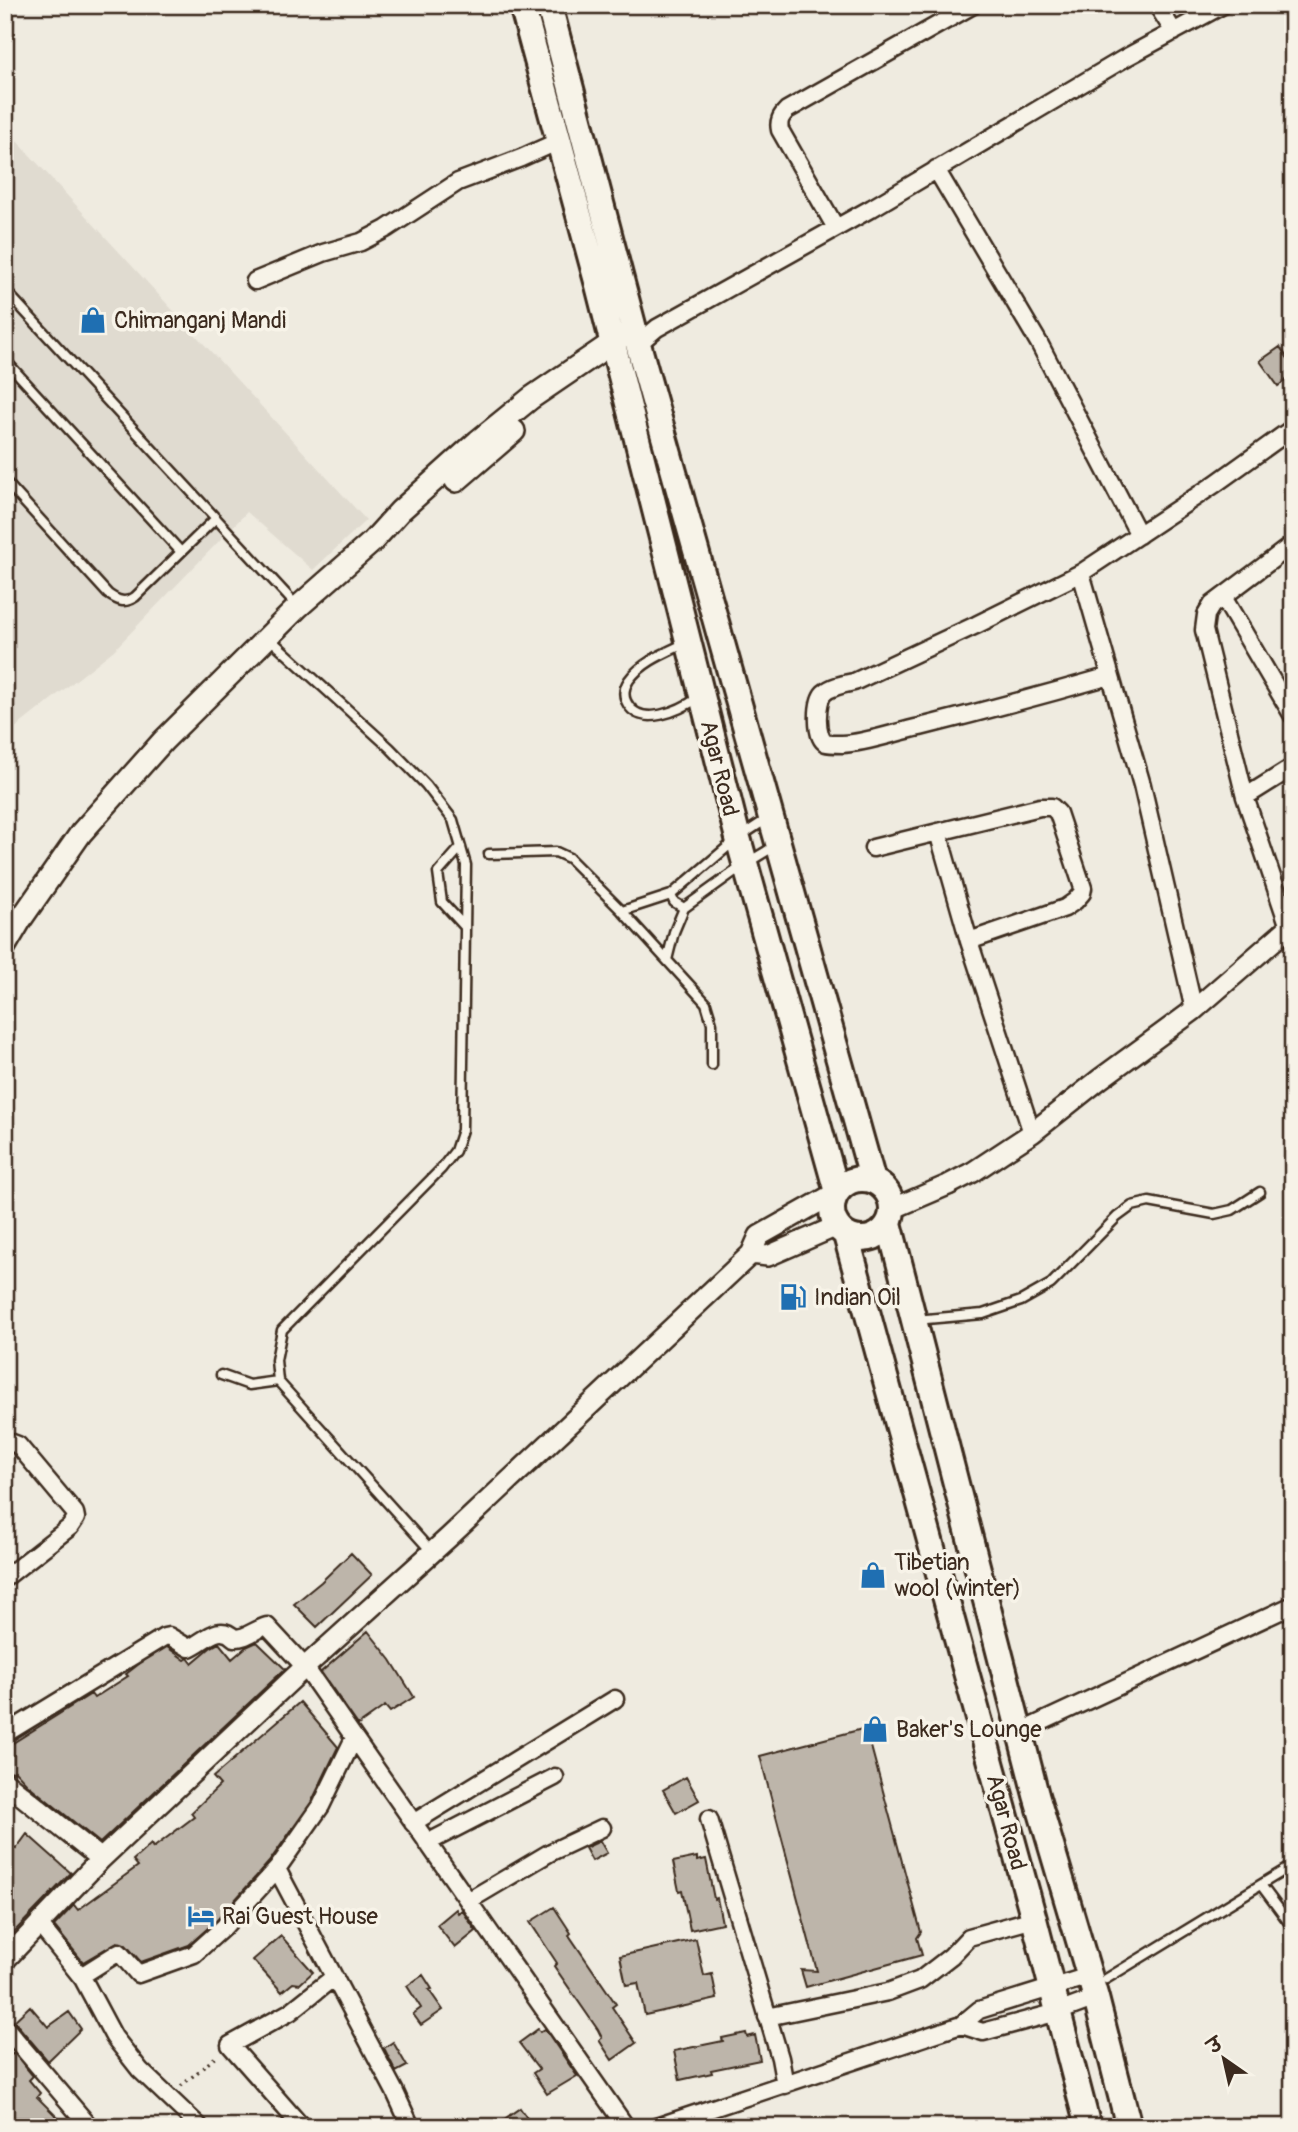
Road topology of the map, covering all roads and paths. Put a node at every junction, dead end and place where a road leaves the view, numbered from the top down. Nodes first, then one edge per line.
1 (522, 5) edge
2 (549, 5) edge
3 (973, 5) edge
4 (1157, 5) edge
5 (1223, 5) edge
6 (1174, 32) junction
7 (559, 141) junction
8 (936, 169) junction
9 (836, 228) junction
10 (255, 281) dead end
11 (5, 290) edge
12 (643, 333) junction
13 (615, 350) junction
14 (5, 360) edge
15 (1293, 428) edge
16 (5, 481) edge
17 (216, 519) junction
18 (691, 534) junction
19 (1139, 535) junction
20 (662, 543) junction
21 (1290, 551) edge
22 (181, 552) junction
23 (1081, 573) junction
24 (1223, 597) junction
25 (298, 607) junction
26 (268, 637) junction
27 (688, 642) junction
28 (1111, 676) junction
29 (701, 695) junction
30 (1293, 716) edge
31 (1293, 767) edge
32 (1245, 797) junction
33 (770, 817) junction
34 (938, 832) junction
35 (738, 838) junction
36 (777, 844) junction
37 (461, 847) junction
38 (873, 848) dead end
39 (489, 854) dead end
40 (745, 864) junction
41 (671, 895) junction
42 (684, 908) junction
43 (622, 911) junction
44 (1291, 926) edge
45 (465, 927) junction
46 (969, 940) junction
47 (5, 946) edge
48 (667, 960) junction
49 (1194, 1010) junction
50 (712, 1065) dead end
51 (1032, 1133) junction
52 (873, 1181) junction
53 (836, 1192) junction
54 (1260, 1192) dead end
55 (890, 1216) junction
56 (841, 1231) junction
57 (751, 1254) junction
58 (912, 1320) junction
59 (221, 1375) dead end
60 (278, 1381) junction
61 (5, 1444) edge
62 (432, 1552) junction
63 (5, 1578) edge
64 (1293, 1605) edge
65 (305, 1667) junction
66 (615, 1699) dead end
67 (1020, 1732) junction
68 (5, 1734) edge
69 (354, 1738) junction
70 (555, 1777) dead end
71 (5, 1782) edge
72 (709, 1819) dead end
73 (413, 1823) junction
74 (602, 1828) dead end
75 (427, 1843) junction
76 (101, 1859) junction
77 (1293, 1865) edge
78 (277, 1869) junction
79 (1261, 1885) junction
80 (468, 1901) junction
81 (1034, 1919) junction
82 (39, 1924) junction
83 (1293, 1928) edge
84 (5, 1960) edge
85 (81, 1976) junction
86 (334, 1978) junction
87 (1097, 1984) junction
88 (1052, 1987) junction
89 (1058, 2012) junction
90 (767, 2017) junction
91 (961, 2025) junction
92 (5, 2027) edge
93 (230, 2045) junction
94 (785, 2085) junction
95 (169, 2097) junction
96 (90, 2127) edge
97 (200, 2127) edge
98 (302, 2127) edge
99 (411, 2127) edge
100 (626, 2127) edge
101 (656, 2127) edge
102 (1088, 2127) edge
103 (1129, 2127) edge

1 - 7 main road, Agar Road
2 - 12 main road
3 - 9 street
4 - 6 street
5 - 6 street
6 - 8 street
7 - 10 street
7 - 13 main road, Agar Road
8 - 9 street
8 - 19 street
9 - 12 street
11 - 17 lane
12 - 13 main road
12 - 18 main road
13 - 20 main road, Agar Road
13 - 25 main road
14 - 22 lane
15 - 19 street
16 - 22 lane
17 - 22 lane
17 - 25 lane
18 - 20 main road
18 - 33 main road
19 - 23 street
20 - 27 main road, Agar Road
21 - 24 street
23 - 28 street
23 - 28 street
24 - 30 street
24 - 32 street
25 - 26 main road
26 - 37 lane
26 - 47 main road
27 - 29 main road, Agar Road
27 - 29 lane
28 - 49 street
29 - 35 main road, Agar Road
31 - 32 street
32 - 44 street
33 - 35 lane
33 - 36 main road
34 - 38 street
34 - 46 street
34 - 46 street
35 - 40 main road, Agar Road
35 - 41 lane
36 - 40 lane
36 - 52 main road
37 - 45 lane
37 - 45 lane
39 - 43 lane
40 - 42 lane
40 - 53 main road, Agar Road
41 - 42 lane
41 - 43 lane
42 - 48 lane
43 - 48 lane
44 - 49 street
45 - 60 lane
46 - 51 street
48 - 50 lane
49 - 51 street
51 - 55 street
52 - 53 main road
52 - 55 main road
53 - 56 main road, Agar Road
53 - 57 street
54 - 58 lane
55 - 56 main road
55 - 58 main road
56 - 57 street
56 - 81 main road, Agar Road
57 - 62 street
58 - 67 main road
59 - 60 lane
60 - 62 lane
61 - 63 street
62 - 65 street
64 - 67 street
65 - 68 street
65 - 69 street
65 - 76 street
66 - 73 street
67 - 87 main road
69 - 73 street
69 - 78 street
70 - 75 street
71 - 76 street
72 - 90 street
73 - 75 street
74 - 80 street
75 - 80 street
76 - 82 street
77 - 79 lane
78 - 85 street
78 - 86 street
79 - 83 lane
79 - 87 lane
80 - 100 street
81 - 88 main road, Agar Road
81 - 90 street
82 - 84 street
82 - 85 street
85 - 95 street
86 - 93 street
86 - 99 street
87 - 88 street
87 - 89 street
87 - 103 main road
88 - 89 main road, Agar Road
88 - 91 street
89 - 91 street
89 - 102 main road, Agar Road
90 - 94 street
91 - 94 street
92 - 96 street
93 - 95 path
93 - 98 street
94 - 101 street
95 - 97 street

